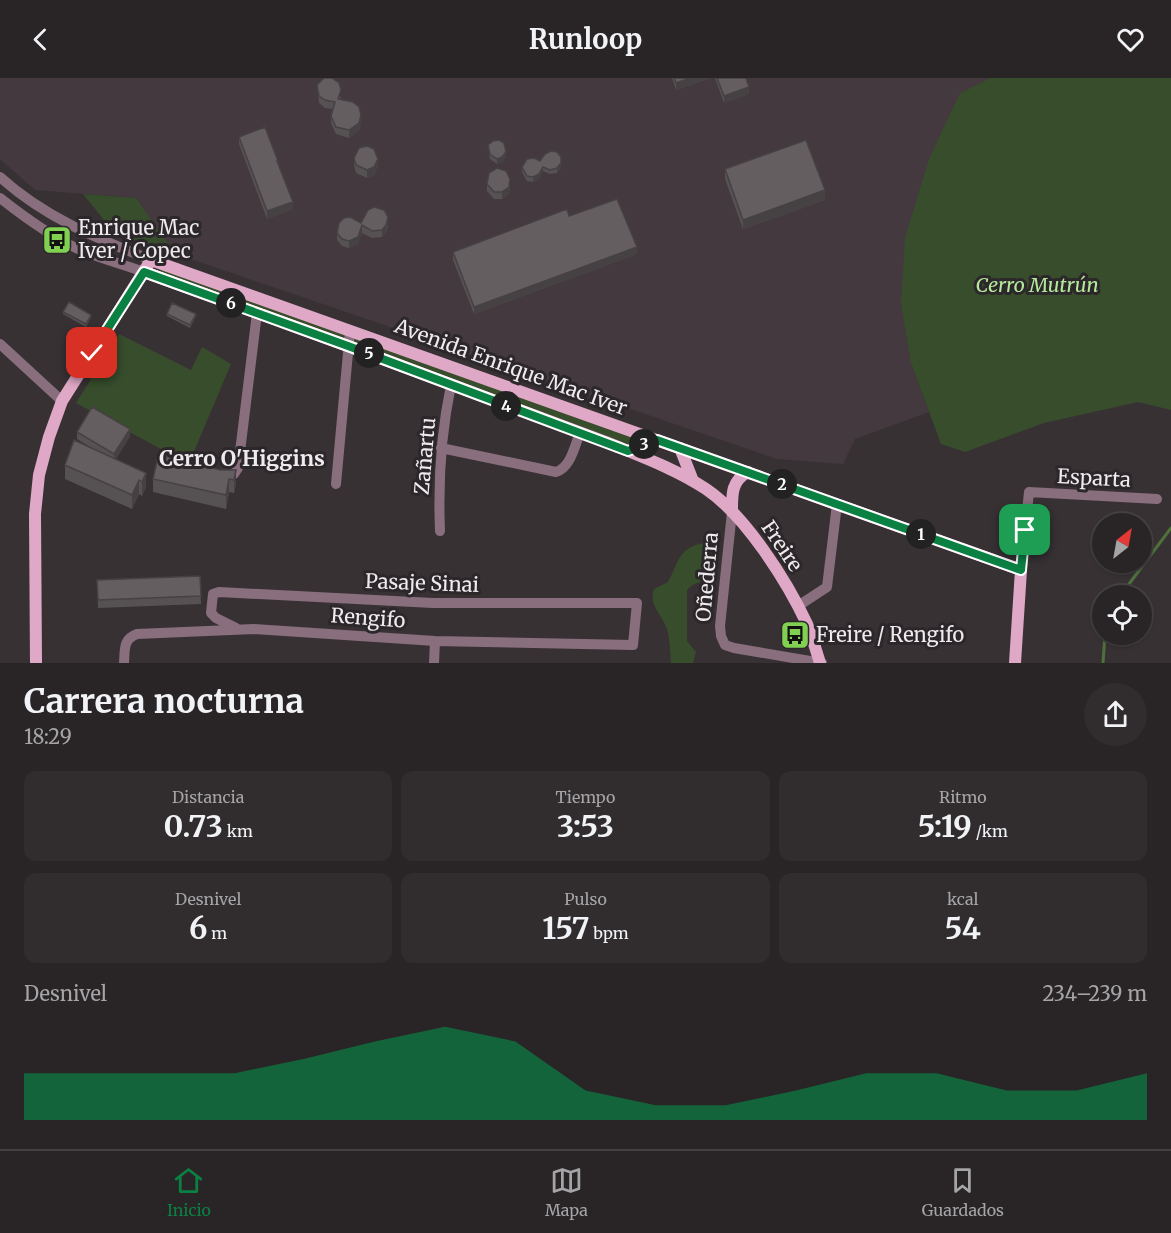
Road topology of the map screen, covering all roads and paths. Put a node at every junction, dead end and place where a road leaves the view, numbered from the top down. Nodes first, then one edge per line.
1 (0, 177) edge
2 (0, 198) edge
3 (151, 260) junction
4 (144, 272) junction
5 (257, 313) junction
6 (350, 331) junction
7 (0, 344) edge
8 (348, 346) junction
9 (485, 378) junction
10 (451, 385) junction
11 (480, 396) junction
12 (62, 401) junction
13 (579, 433) junction
14 (657, 440) junction
15 (441, 448) junction
16 (680, 448) junction
17 (628, 451) junction
18 (748, 472) junction
19 (211, 474) edge
20 (693, 481) junction
21 (336, 484) dead end
22 (1157, 499) dead end
23 (837, 504) junction
24 (732, 512) junction
25 (440, 531) dead end
26 (1021, 570) junction
27 (798, 606) junction
28 (236, 628) junction
29 (435, 641) junction
30 (633, 645) joint
31 (36, 663) edge
32 (124, 663) edge
33 (434, 663) edge
34 (820, 663) edge
35 (1015, 663) edge

1 - 3 street, Avenida Enrique Mac Iver
2 - 4 street, Avenida Enrique Mac Iver
3 - 4 main road
3 - 6 main road, Avenida Enrique Mac Iver
4 - 5 main road, Avenida Enrique Mac Iver
4 - 12 main road
5 - 8 main road, Avenida Enrique Mac Iver
5 - 19 street
6 - 8 street
6 - 9 main road, Avenida Enrique Mac Iver
7 - 12 street
8 - 10 main road, Avenida Enrique Mac Iver
8 - 21 street
9 - 11 main road
9 - 14 main road, Avenida Enrique Mac Iver
10 - 11 main road, Avenida Enrique Mac Iver
10 - 15 street, Zañartu
11 - 13 main road, Avenida Enrique Mac Iver
12 - 31 main road
13 - 15 street
13 - 17 main road, Avenida Enrique Mac Iver
14 - 16 main road, Avenida Enrique Mac Iver
14 - 17 main road
15 - 25 street, Zañartu
16 - 18 main road, Avenida Enrique Mac Iver
16 - 20 main road
17 - 20 main road, Avenida Enrique Mac Iver
18 - 23 main road, Avenida Enrique Mac Iver
18 - 24 main road
20 - 24 main road, Avenida Enrique Mac Iver
22 - 26 street, Esparta
23 - 26 main road, Avenida Enrique Mac Iver
23 - 27 street, Freire
24 - 27 main road, Freire
24 - 34 street, Oñederra
26 - 35 main road
27 - 34 main road, Freire
28 - 29 street, Rengifo
28 - 30 street, Pasaje Sinai
28 - 32 street, Rengifo
29 - 30 street, Rengifo
29 - 33 street

